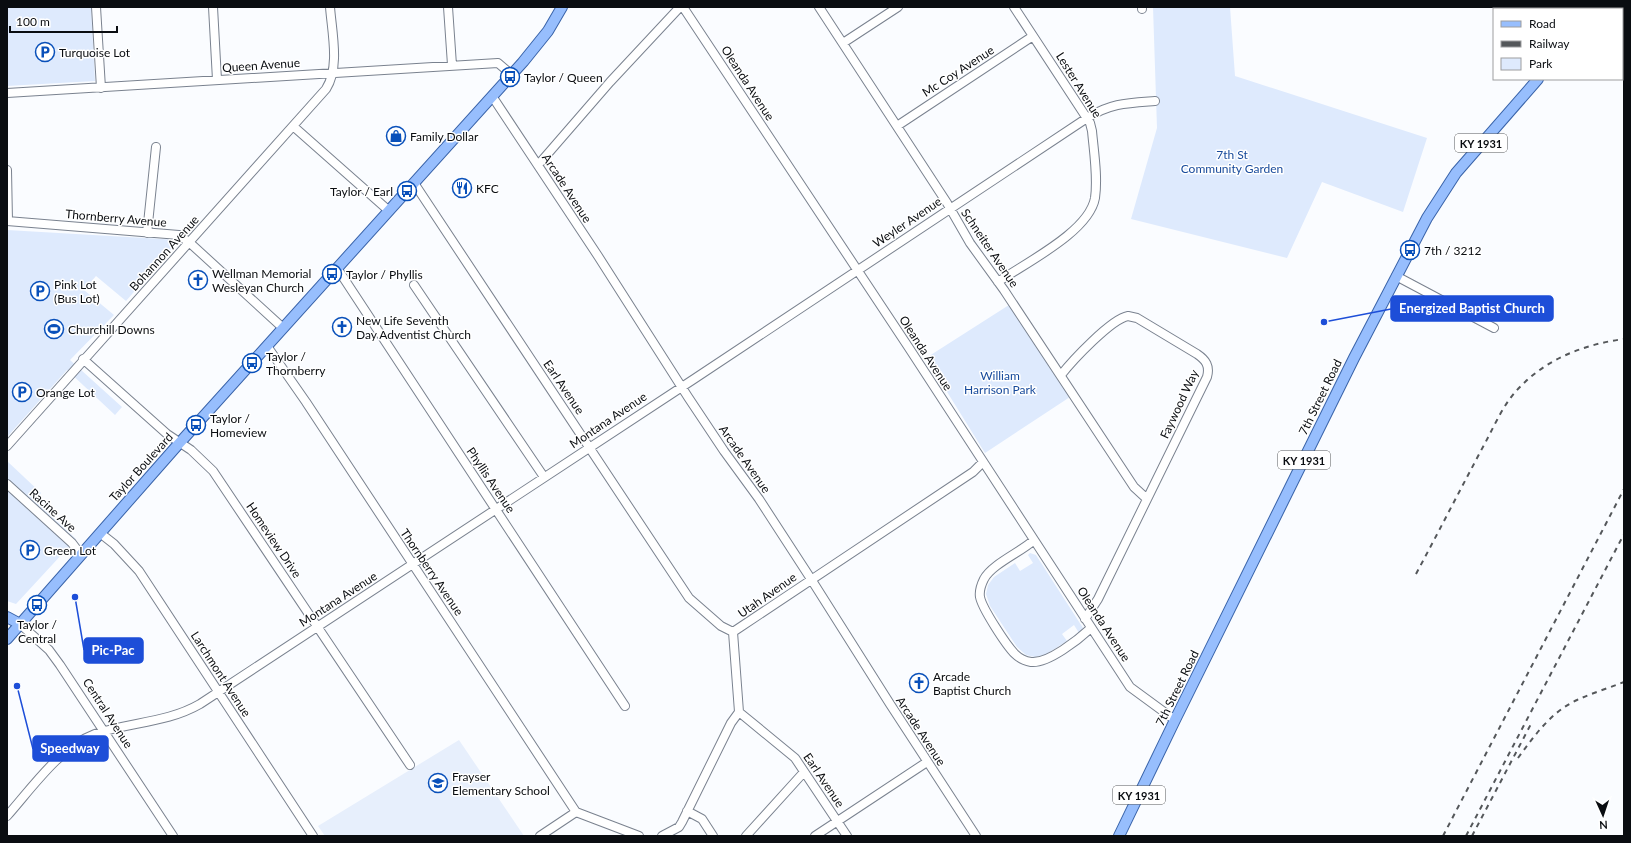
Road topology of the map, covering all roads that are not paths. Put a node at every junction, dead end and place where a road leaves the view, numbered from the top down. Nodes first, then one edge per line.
1 (96, 7) edge
2 (212, 7) edge
3 (330, 7) edge
4 (448, 7) edge
5 (562, 7) edge
6 (680, 7) edge
7 (683, 7) edge
8 (819, 7) edge
9 (898, 7) edge
10 (1014, 7) edge
11 (1033, 36) junction
12 (843, 43) junction
13 (452, 65) junction
14 (333, 73) junction
15 (512, 75) junction
16 (217, 80) junction
17 (1537, 80) edge
18 (101, 88) junction
19 (7, 93) edge
20 (492, 96) junction
21 (1155, 101) dead end
22 (1087, 118) junction
23 (293, 126) junction
24 (897, 126) junction
25 (156, 147) dead end
26 (538, 165) junction
27 (7, 170) edge
28 (414, 183) junction
29 (950, 208) junction
30 (388, 210) junction
31 (8, 221) edge
32 (147, 233) junction
33 (190, 243) junction
34 (337, 268) junction
35 (856, 270) junction
36 (1396, 276) junction
37 (998, 282) junction
38 (414, 285) dead end
39 (283, 328) junction
40 (1494, 328) dead end
41 (267, 346) junction
42 (83, 359) junction
43 (1061, 375) junction
44 (682, 387) junction
45 (180, 443) junction
46 (7, 446) edge
47 (589, 447) junction
48 (982, 462) junction
49 (544, 477) junction
50 (7, 484) edge
51 (1147, 499) junction
52 (496, 509) junction
53 (100, 533) junction
54 (1034, 540) junction
55 (80, 555) junction
56 (412, 564) junction
57 (811, 579) junction
58 (7, 616) edge
59 (1085, 619) junction
60 (20, 624) junction
61 (317, 628) junction
62 (1091, 628) junction
63 (733, 632) junction
64 (7, 638) edge
65 (218, 692) junction
66 (625, 706) dead end
67 (740, 712) junction
68 (1174, 720) junction
69 (104, 731) junction
70 (927, 762) junction
71 (410, 765) dead end
72 (804, 772) junction
73 (688, 811) junction
74 (576, 812) junction
75 (7, 816) edge
76 (837, 822) junction
77 (173, 836) edge
78 (313, 836) edge
79 (540, 836) edge
80 (639, 836) edge
81 (662, 836) edge
82 (713, 836) edge
83 (746, 836) edge
84 (815, 836) edge
85 (847, 836) edge
86 (976, 836) edge
87 (1119, 836) edge

1 - 18 street
2 - 16 street
3 - 14 street
4 - 13 street
5 - 15 main road, Taylor Boulevard
6 - 26 street
7 - 35 street, Oleanda Avenue
8 - 12 street, Schneiter Avenue
9 - 12 street
10 - 11 street, Lester Avenue
11 - 22 street, Lester Avenue
11 - 24 street, Mc Coy Avenue
12 - 24 street, Schneiter Avenue
13 - 14 street, Queen Avenue
13 - 15 street, Queen Avenue
14 - 16 street, Queen Avenue
14 - 23 street, Bohannon Avenue
15 - 20 main road, Taylor Boulevard
16 - 18 street, Queen Avenue
17 - 36 main road, 7th Street Road / KY 1931
18 - 19 street, Queen Avenue
20 - 26 street, Arcade Avenue
20 - 28 main road, Taylor Boulevard
21 - 22 street, Weyler Avenue
22 - 29 street, Weyler Avenue
22 - 37 street, Lester Avenue
23 - 30 street
23 - 33 street, Bohannon Avenue
24 - 29 street, Schneiter Avenue
25 - 32 street
26 - 44 street, Arcade Avenue
27 - 31 street
28 - 30 main road, Taylor Boulevard
28 - 47 street, Earl Avenue
29 - 35 street, Weyler Avenue
29 - 37 street, Schneiter Avenue
30 - 34 main road, Taylor Boulevard
31 - 32 street, Thornberry Avenue
32 - 33 street, Thornberry Avenue
33 - 39 street, Thornberry Avenue
33 - 42 street, Bohannon Avenue
34 - 39 main road, Taylor Boulevard
34 - 52 street, Phyllis Avenue
35 - 44 street, Weyler Avenue
35 - 48 street, Oleanda Avenue
36 - 40 street
36 - 68 main road, 7th Street Road / KY 1931
37 - 43 street, Schneiter Avenue
38 - 49 street
39 - 41 main road, Taylor Boulevard
41 - 45 main road, Taylor Boulevard
41 - 56 street, Thornberry Avenue
42 - 45 street, Homeview Drive
42 - 46 street, Bohannon Avenue
43 - 51 street, Schneiter Avenue
43 - 51 street, Faywood Way
44 - 47 street, Montana Avenue
44 - 57 street, Arcade Avenue
45 - 53 main road, Taylor Boulevard
45 - 61 street, Homeview Drive
47 - 49 street, Montana Avenue
47 - 63 street, Earl Avenue
48 - 54 street, Oleanda Avenue
48 - 57 street, Utah Avenue
49 - 52 street, Montana Avenue
50 - 55 street, Racine Ave
51 - 59 street, Faywood Way
52 - 56 street, Montana Avenue
52 - 66 street, Phyllis Avenue
53 - 55 main road, Taylor Boulevard
53 - 65 street, Larchmont Avenue
54 - 59 street, Oleanda Avenue
54 - 62 street
55 - 60 main road, Taylor Boulevard
56 - 61 street, Montana Avenue
56 - 74 street, Thornberry Avenue
57 - 63 street, Utah Avenue
57 - 70 street, Arcade Avenue
58 - 60 main road, Central Avenue
59 - 62 street, Oleanda Avenue
60 - 64 main road, Taylor Boulevard
60 - 69 street, Central Avenue
61 - 65 street, Montana Avenue
61 - 71 street, Homeview Drive
62 - 68 street, Oleanda Avenue
63 - 67 street, Utah Avenue
65 - 69 street, Montana Avenue
65 - 78 street, Larchmont Avenue
67 - 72 street, Earl Avenue
67 - 73 street
68 - 87 main road, 7th Street Road / KY 1931
69 - 75 street, Montana Avenue
69 - 77 street, Central Avenue
70 - 76 street
70 - 86 street, Arcade Avenue
72 - 76 street, Earl Avenue
72 - 83 street
73 - 81 street
73 - 82 street
74 - 79 street
74 - 80 street
76 - 84 street
76 - 85 street, Earl Avenue

